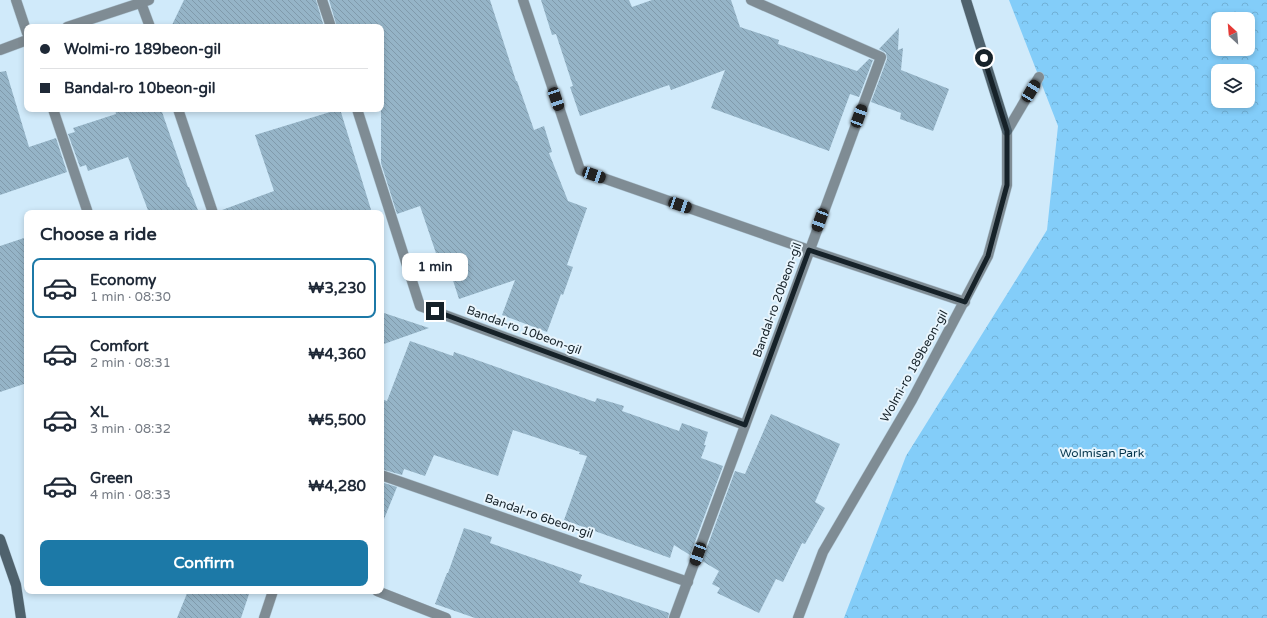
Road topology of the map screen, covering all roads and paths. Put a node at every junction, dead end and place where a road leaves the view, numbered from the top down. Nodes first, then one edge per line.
1 (16, 0) edge
2 (322, 0) edge
3 (523, 0) edge
4 (750, 0) edge
5 (966, 0) edge
6 (144, 1) edge
7 (24, 24) edge
8 (76, 24) edge
9 (149, 24) edge
10 (329, 24) edge
11 (24, 41) edge
12 (0, 50) edge
13 (1039, 77) dead end
14 (54, 112) edge
15 (179, 112) edge
16 (358, 112) edge
17 (1007, 131) junction
18 (87, 210) edge
19 (212, 210) edge
20 (809, 250) junction
21 (965, 302) junction
22 (745, 425) junction
23 (384, 476) edge
24 (0, 539) edge
25 (688, 582) junction
26 (272, 594) edge
27 (384, 594) edge
28 (21, 618) edge
29 (264, 618) edge
30 (446, 618) edge
31 (674, 618) edge
32 (798, 618) edge

1 - 7 street
2 - 10 street
3 - 20 street
4 - 20 street, Bandal-ro 20beon-gil
5 - 17 street, Wolmi-ro 189beon-gil
6 - 8 street
6 - 9 street
11 - 12 street
13 - 17 street
14 - 18 street
15 - 19 street
16 - 22 street, Bandal-ro 10beon-gil
17 - 21 street, Wolmi-ro 189beon-gil
20 - 21 street
20 - 22 street, Bandal-ro 20beon-gil
21 - 32 street, Wolmi-ro 189beon-gil
22 - 25 street, Bandal-ro 20beon-gil
23 - 25 street, Bandal-ro 6beon-gil
24 - 28 street
25 - 31 street, Bandal-ro 20beon-gil
26 - 29 street
27 - 30 street

